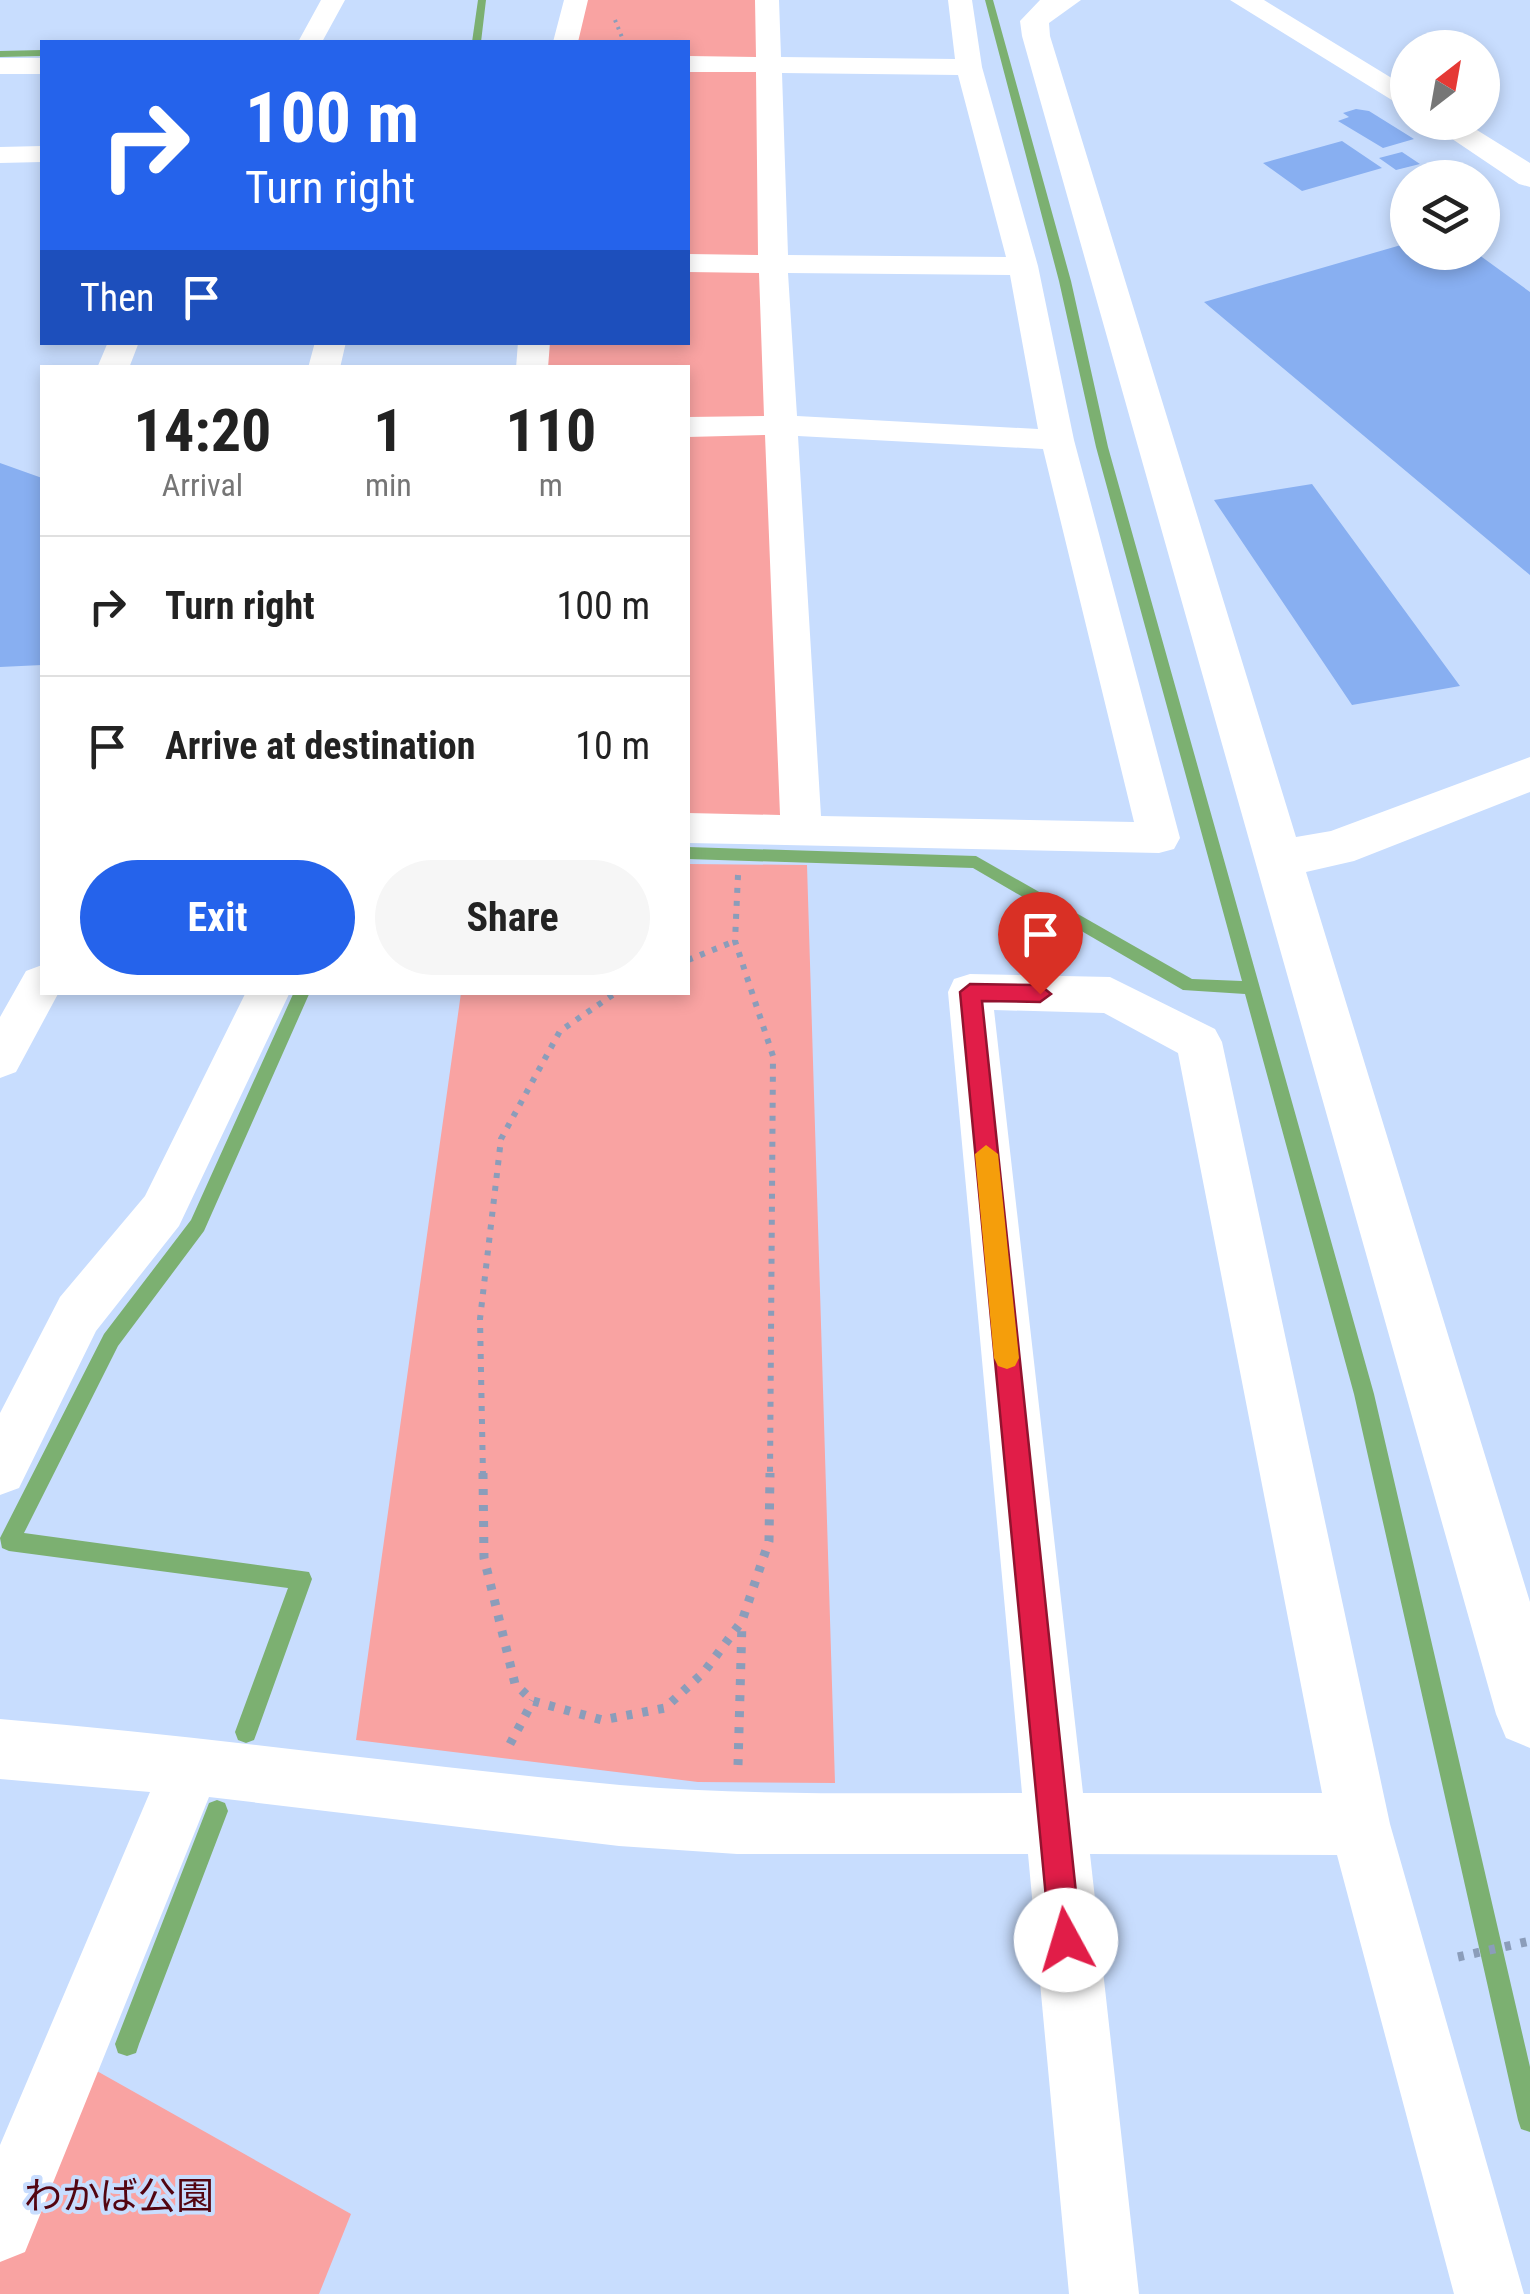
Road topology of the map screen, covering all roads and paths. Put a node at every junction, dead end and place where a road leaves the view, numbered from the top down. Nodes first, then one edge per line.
1 (333, 0) edge
2 (576, 0) edge
3 (767, 0) edge
4 (960, 0) edge
5 (1067, 0) edge
6 (1244, 0) edge
7 (311, 40) edge
8 (566, 40) edge
9 (766, 63) junction
10 (690, 64) edge
11 (0, 66) edge
12 (40, 66) edge
13 (970, 67) junction
14 (1390, 90) edge
15 (1471, 140) edge
16 (40, 154) edge
17 (0, 155) edge
18 (1530, 177) edge
19 (773, 262) junction
20 (690, 263) edge
21 (1023, 266) junction
22 (784, 425) junction
23 (690, 427) edge
24 (1058, 440) junction
25 (1530, 774) edge
26 (690, 828) edge
27 (801, 830) junction
28 (1276, 859) junction
29 (737, 888) dead end
30 (735, 941) junction
31 (690, 959) edge
32 (40, 987) edge
33 (267, 995) edge
34 (614, 995) edge
35 (0, 1059) edge
36 (0, 1469) edge
37 (742, 1621) junction
38 (1530, 1714) edge
39 (0, 1749) edge
40 (192, 1765) junction
41 (1052, 1822) junction
42 (737, 1823) junction
43 (1359, 1824) junction
44 (1530, 1941) edge
45 (1402, 1968) junction
46 (0, 2227) edge
47 (1104, 2294) edge
48 (1489, 2294) edge

1 - 7 street
2 - 8 street
3 - 9 street
4 - 13 street
5 - 28 street
6 - 14 street
9 - 10 street
9 - 13 street
9 - 19 street
11 - 12 street
13 - 21 street
15 - 18 street
16 - 17 street
19 - 20 street
19 - 21 street
19 - 22 street
21 - 24 street
22 - 23 street
22 - 24 street
22 - 27 street
24 - 27 street
25 - 28 street
26 - 27 street
28 - 38 street
29 - 30 path
30 - 31 path
30 - 37 path
32 - 35 street
33 - 36 street
34 - 37 path
37 - 42 path
39 - 40 street
40 - 42 street
40 - 46 street
41 - 42 street
41 - 43 street
41 - 43 street
41 - 47 street
43 - 45 street
44 - 45 path
45 - 48 street

